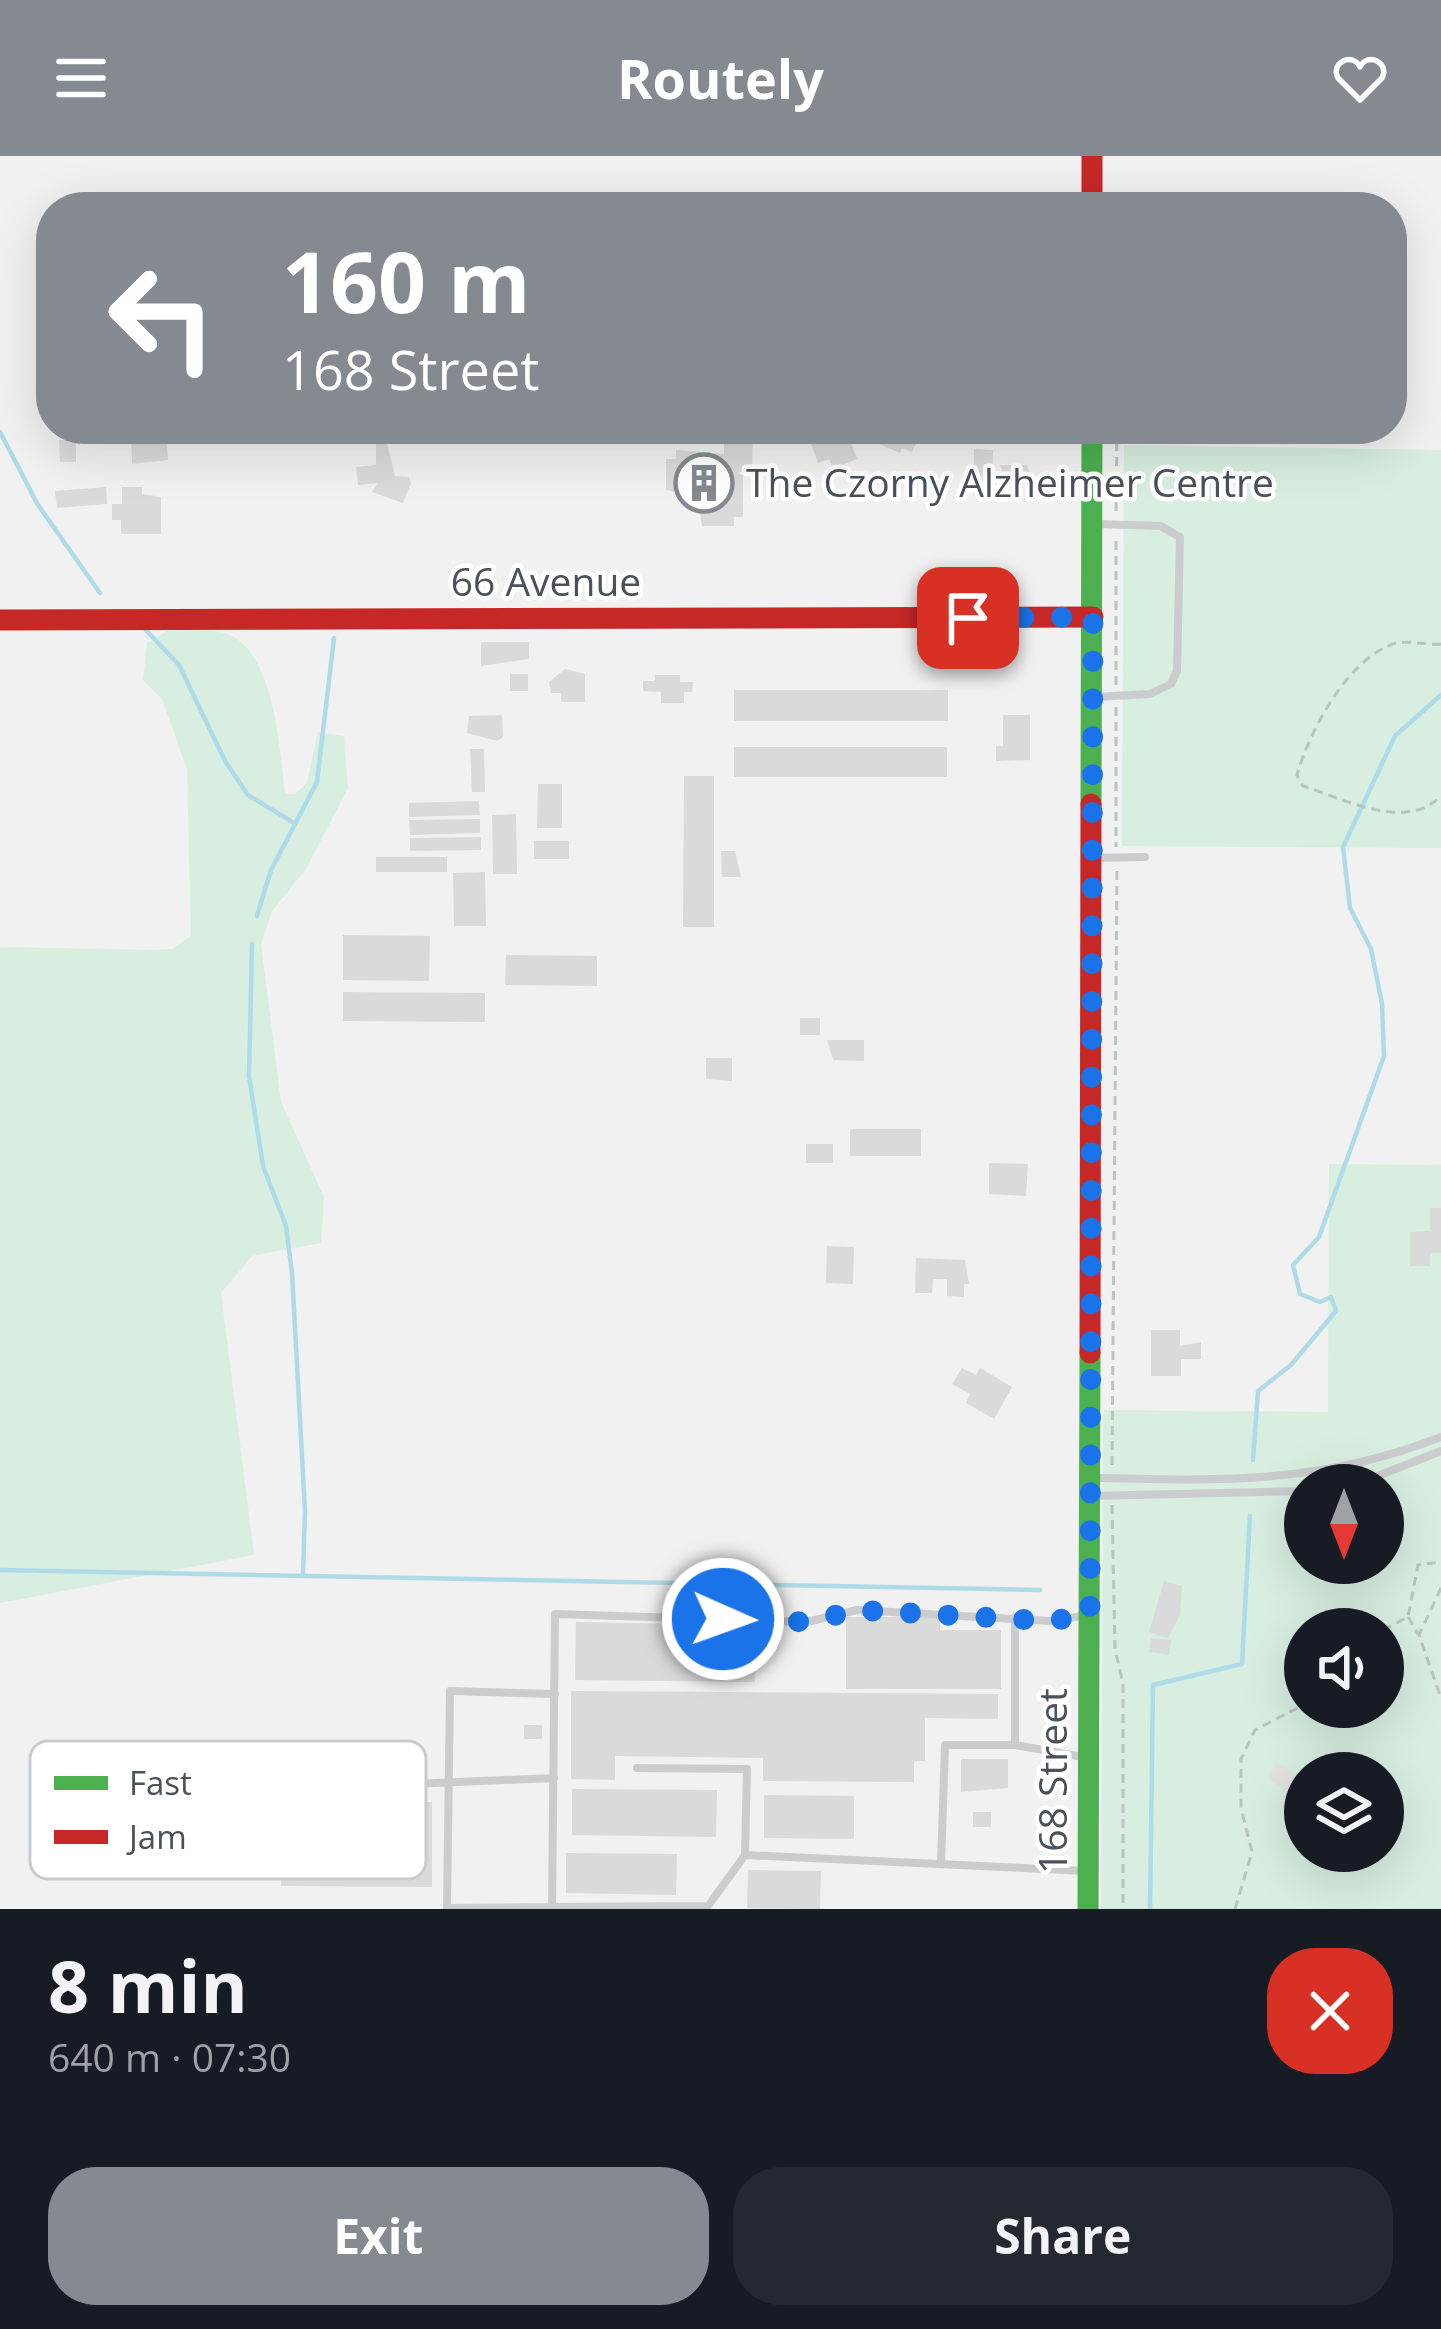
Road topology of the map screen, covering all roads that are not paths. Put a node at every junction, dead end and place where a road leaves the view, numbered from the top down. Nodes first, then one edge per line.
1 (1092, 156) edge
2 (1092, 192) edge
3 (1092, 444) edge
4 (1092, 524) junction
5 (1093, 617) junction
6 (0, 620) edge
7 (1104, 697) junction
8 (1144, 857) dead end
9 (1092, 858) junction
10 (1441, 1437) edge
11 (1441, 1451) edge
12 (1404, 1466) edge
13 (1091, 1487) junction
14 (1284, 1491) edge
15 (1090, 1615) junction
16 (1015, 1617) junction
17 (555, 1694) junction
18 (1015, 1745) junction
19 (1089, 1758) junction
20 (637, 1768) dead end
21 (554, 1778) junction
22 (449, 1779) junction
23 (426, 1787) edge
24 (745, 1856) junction
25 (941, 1864) junction
26 (1088, 1871) junction
27 (552, 1907) edge
28 (1088, 1909) edge

1 - 2 main road
3 - 4 main road, 168 Street
4 - 5 main road, 168 Street
4 - 7 lane
5 - 6 main road, 66 Avenue
5 - 7 main road, 168 Street
7 - 9 main road, 168 Street
8 - 9 lane
9 - 13 main road, 168 Street
10 - 13 lane
11 - 12 lane
13 - 14 lane
13 - 15 main road, 168 Street
15 - 16 lane
15 - 19 main road, 168 Street
16 - 17 lane
16 - 18 lane
17 - 21 lane
17 - 22 lane
18 - 19 lane
18 - 25 lane
19 - 26 main road, 168 Street
20 - 24 lane
21 - 22 lane
21 - 27 lane
22 - 23 lane
22 - 27 lane
24 - 25 lane
24 - 27 lane
25 - 26 lane
26 - 28 main road, 168 Street

